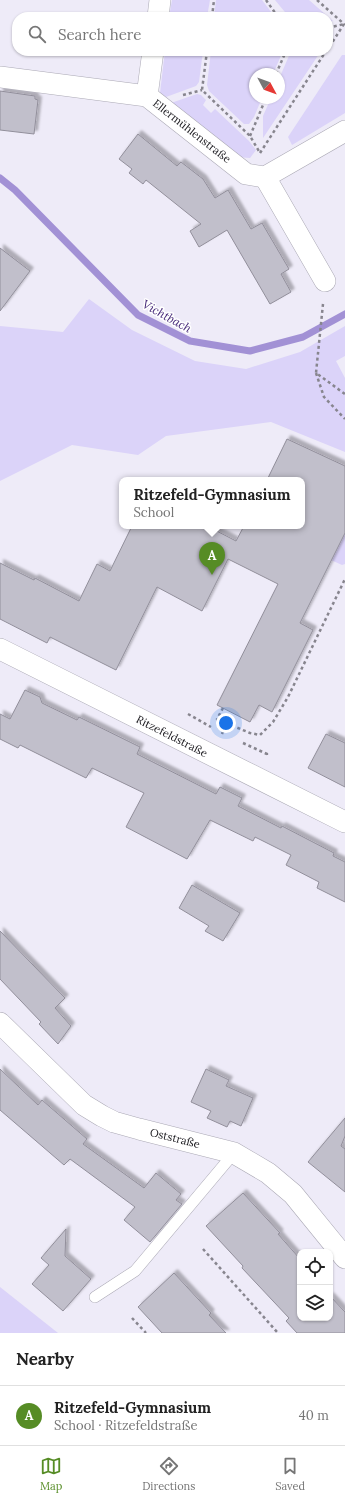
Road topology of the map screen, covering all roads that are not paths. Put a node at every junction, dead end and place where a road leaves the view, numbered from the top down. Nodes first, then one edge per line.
1 (160, 0) edge
2 (159, 12) edge
3 (152, 56) edge
4 (0, 77) edge
5 (147, 96) junction
6 (345, 131) edge
7 (256, 176) junction
8 (325, 281) dead end
9 (0, 649) edge
10 (345, 822) edge
11 (0, 1023) edge
12 (234, 1153) junction
13 (345, 1258) edge
14 (95, 1297) dead end

1 - 2 street
3 - 5 street
4 - 5 street, Ellermühlenstraße
5 - 7 street, Ellermühlenstraße
6 - 7 street
7 - 8 street
9 - 10 street, Ritzefeldstraße
11 - 12 street, Oststraße
12 - 13 street, Oststraße
12 - 14 lane

